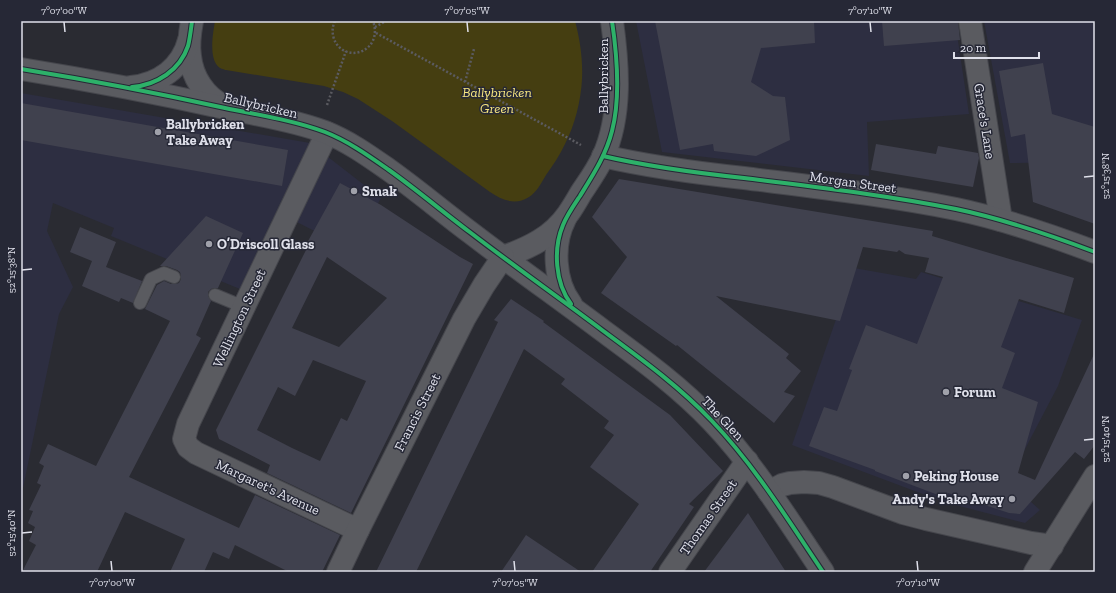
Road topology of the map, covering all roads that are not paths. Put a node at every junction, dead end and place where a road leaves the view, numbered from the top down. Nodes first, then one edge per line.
1 (612, 21) edge
2 (970, 21) edge
3 (191, 29) edge
4 (21, 69) edge
5 (118, 86) junction
6 (235, 110) junction
7 (323, 132) junction
8 (603, 156) junction
9 (568, 215) junction
10 (1001, 220) junction
11 (1095, 252) edge
12 (503, 257) junction
13 (174, 277) dead end
14 (215, 295) dead end
15 (140, 303) dead end
16 (244, 307) junction
17 (576, 310) junction
18 (184, 439) joint
19 (747, 461) junction
20 (1093, 484) edge
21 (769, 492) junction
22 (358, 530) junction
23 (1052, 546) junction
24 (338, 572) edge
25 (670, 572) edge
26 (823, 572) edge
27 (1035, 572) edge

1 - 8 street, Ballybricken
2 - 10 street, Grace's Lane
3 - 5 street, Ballybricken
3 - 6 street, Ballybricken
4 - 5 street, Ballybricken
5 - 6 street, Ballybricken
6 - 7 street, Ballybricken
7 - 12 street, Ballybricken
7 - 16 street, Wellington Street
8 - 9 street, Ballybricken
8 - 10 street, Morgan Street
9 - 12 street, Ballybricken
9 - 17 street, The Glen
10 - 11 street, Morgan Street
12 - 17 street, The Glen
12 - 22 street, Francis Street
13 - 15 lane
14 - 16 lane
16 - 18 street, Wellington Street
17 - 19 street, The Glen
18 - 22 street, Margaret's Avenue
19 - 21 street, The Glen
19 - 25 street, Thomas Street
20 - 23 street
21 - 23 street
21 - 26 street, The Glen
22 - 24 street, Francis Street
23 - 27 street

